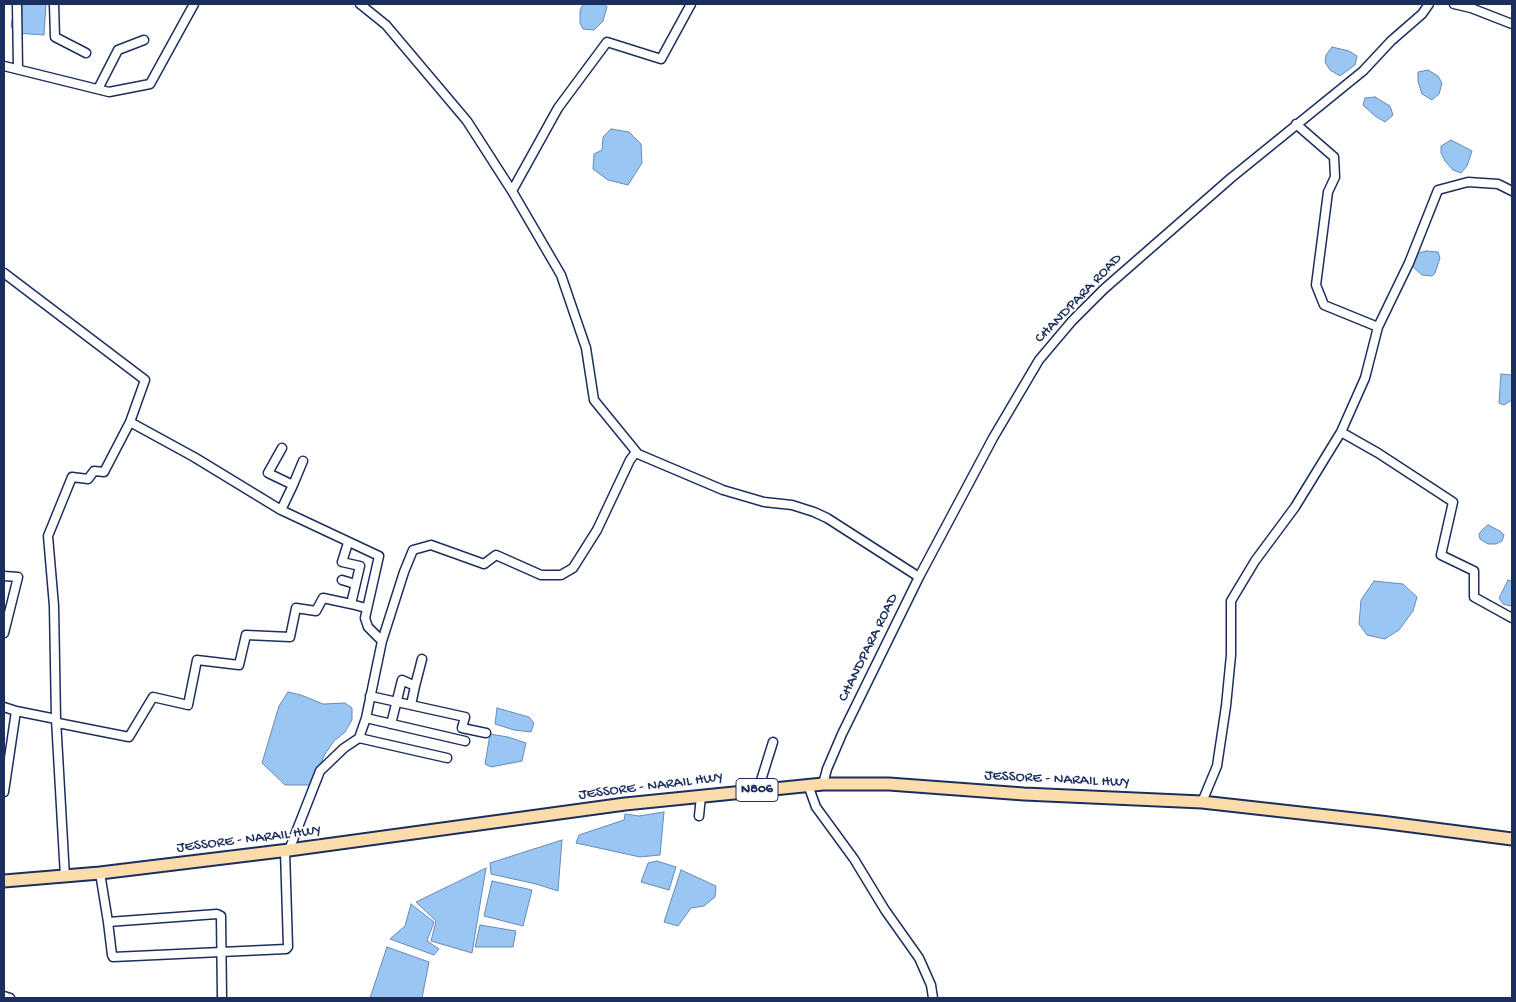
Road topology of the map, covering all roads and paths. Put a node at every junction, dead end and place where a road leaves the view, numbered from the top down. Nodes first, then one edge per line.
1 (17, 4) edge
2 (54, 4) edge
3 (194, 4) edge
4 (360, 4) edge
5 (691, 4) edge
6 (1429, 4) edge
7 (1454, 4) edge
8 (1512, 24) edge
9 (144, 40) dead end
10 (86, 53) dead end
11 (4, 66) edge
12 (18, 69) junction
13 (98, 89) junction
14 (1296, 124) junction
15 (512, 191) junction
16 (1512, 191) edge
17 (4, 274) edge
18 (1378, 327) junction
19 (130, 422) junction
20 (1341, 432) junction
21 (282, 448) dead end
22 (636, 452) junction
23 (304, 461) dead end
24 (293, 486) junction
25 (281, 510) junction
26 (348, 543) dead end
27 (4, 576) edge
28 (919, 577) junction
29 (342, 580) dead end
30 (355, 584) junction
31 (350, 604) junction
32 (366, 608) dead end
33 (1512, 618) edge
34 (4, 633) edge
35 (382, 641) junction
36 (422, 659) dead end
37 (415, 686) junction
38 (370, 696) junction
39 (396, 702) junction
40 (411, 705) junction
41 (4, 707) edge
42 (16, 711) junction
43 (366, 718) junction
44 (57, 721) junction
45 (392, 724) junction
46 (486, 733) dead end
47 (359, 738) junction
48 (465, 741) dead end
49 (773, 742) dead end
50 (447, 758) dead end
51 (823, 784) junction
52 (808, 785) junction
53 (758, 790) junction
54 (4, 792) edge
55 (701, 796) junction
56 (1202, 802) junction
57 (699, 816) dead end
58 (1512, 839) edge
59 (287, 850) junction
60 (100, 873) junction
61 (65, 876) junction
62 (4, 881) edge
63 (108, 922) junction
64 (223, 952) junction
65 (4, 996) edge
66 (10, 998) edge
67 (222, 998) edge
68 (933, 998) edge

1 - 12 street
2 - 10 street
3 - 13 street
4 - 15 street
5 - 15 street
6 - 14 street, CHANDPARA ROAD
7 - 8 street
9 - 13 street
11 - 12 street
12 - 13 street
14 - 18 street
14 - 28 street, CHANDPARA ROAD
15 - 22 street
16 - 18 street
17 - 19 street
18 - 20 street
19 - 25 street
19 - 44 street
20 - 33 street
20 - 56 street
21 - 24 street
22 - 28 street
22 - 35 street
23 - 24 street
24 - 25 street
25 - 35 street
26 - 30 street
27 - 34 street
28 - 51 street, CHANDPARA ROAD
29 - 30 street
30 - 31 street
31 - 32 street
31 - 44 street
35 - 38 street
36 - 37 street
37 - 39 street
37 - 40 street
38 - 39 street
38 - 43 street
39 - 40 street
39 - 45 street
40 - 46 street
41 - 42 street
42 - 44 street
42 - 54 street
43 - 45 street
43 - 47 street
44 - 61 street
45 - 48 street
47 - 50 street
47 - 59 street
49 - 53 street
51 - 52 highway, JESSORE - NARAIL HWY / N806
51 - 56 highway, JESSORE - NARAIL HWY / N806
52 - 53 highway, JESSORE - NARAIL HWY / N806
52 - 68 street
53 - 55 highway, JESSORE - NARAIL HWY / N806
55 - 57 street
55 - 59 highway, JESSORE - NARAIL HWY / N806
56 - 58 highway, JESSORE - NARAIL HWY / N806
59 - 60 highway, JESSORE - NARAIL HWY / N806
59 - 64 street
60 - 61 highway, JESSORE - NARAIL HWY / N806
60 - 63 street
61 - 62 highway, JESSORE - NARAIL HWY / N806
63 - 64 street
63 - 64 street
64 - 67 street
65 - 66 street

